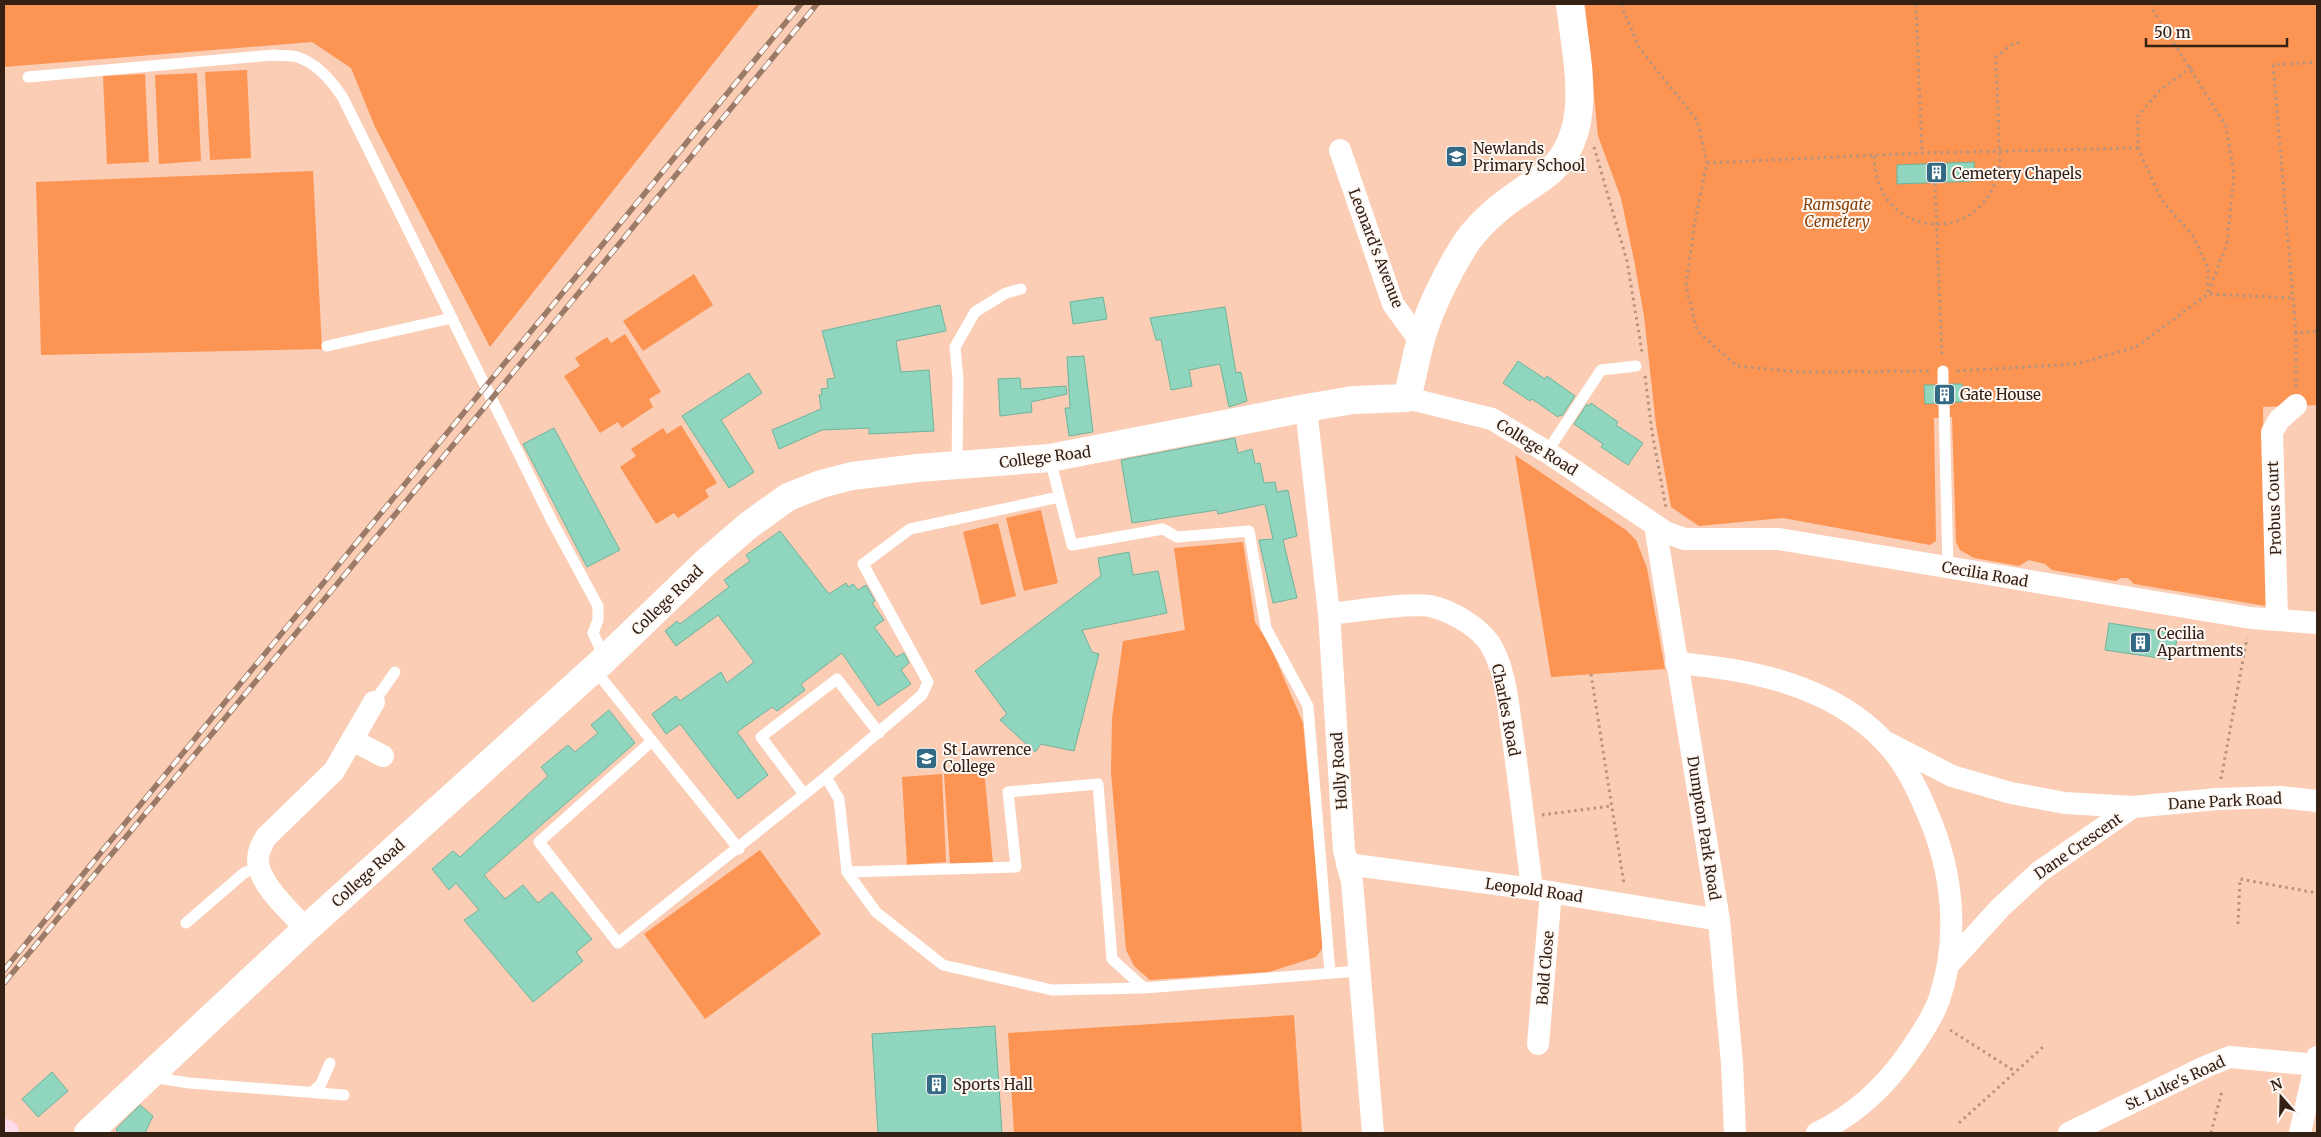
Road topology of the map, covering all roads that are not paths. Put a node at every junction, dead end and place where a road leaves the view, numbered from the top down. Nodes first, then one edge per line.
1 (1570, 4) edge
2 (28, 77) dead end
3 (1340, 150) dead end
4 (1021, 289) dead end
5 (452, 318) junction
6 (1420, 341) junction
7 (327, 346) dead end
8 (1639, 361) road end
9 (1943, 371) road end
10 (1943, 385) dead end
11 (1407, 398) junction
12 (1944, 403) dead end
13 (2296, 405) road end
14 (1306, 408) junction
15 (1547, 452) junction
16 (1050, 458) junction
17 (956, 467) junction
18 (1059, 497) junction
19 (1654, 525) junction
20 (1948, 568) junction
21 (1329, 614) junction
22 (2277, 620) junction
23 (2317, 623) edge
24 (1676, 663) junction
25 (600, 664) junction
26 (395, 672) dead end
27 (374, 702) joint
28 (879, 733) junction
29 (352, 740) junction
30 (652, 741) junction
31 (1884, 741) junction
32 (383, 756) dead end
33 (826, 777) junction
34 (804, 794) junction
35 (2317, 801) edge
36 (2133, 807) junction
37 (738, 849) junction
38 (1347, 864) junction
39 (258, 867) junction
40 (847, 872) junction
41 (1542, 891) junction
42 (1719, 920) junction
43 (186, 923) dead end
44 (306, 929) junction
45 (1948, 965) junction
46 (1360, 971) junction
47 (1330, 973) junction
48 (1144, 988) junction
49 (1538, 1044) dead end
50 (2317, 1062) edge
51 (330, 1063) dead end
52 (149, 1076) junction
53 (312, 1092) junction
54 (344, 1095) dead end
55 (88, 1133) edge
56 (1373, 1133) edge
57 (1735, 1133) edge
58 (1817, 1133) edge
59 (2069, 1133) edge
60 (2300, 1133) edge

1 - 6 street
2 - 5 lane
3 - 6 street, Leonard's Avenue
4 - 17 lane
5 - 7 lane
5 - 25 lane
6 - 11 street
8 - 15 lane
9 - 10 lane
11 - 14 street, College Road
11 - 15 street, College Road
12 - 20 lane
13 - 22 street, Probus Court
14 - 16 street, College Road
14 - 21 street, Holly Road
15 - 19 street, College Road
16 - 17 street, College Road
16 - 18 lane
17 - 25 street, College Road
18 - 28 lane
18 - 47 lane
19 - 20 street, Cecilia Road
19 - 24 street, Dumpton Park Road
20 - 22 street, Cecilia Road
21 - 38 street, Holly Road
21 - 41 street, Charles Road
22 - 23 street, Cecilia Road
24 - 31 street, Dane Crescent
24 - 42 street, Dumpton Park Road
25 - 30 lane
25 - 44 street, College Road
26 - 27 lane
27 - 29 street
28 - 33 lane
28 - 34 lane
29 - 32 street
29 - 39 street
30 - 37 lane
30 - 37 lane
31 - 36 street, Dane Crescent
31 - 45 street, Dane Crescent
33 - 34 lane
33 - 40 lane
34 - 37 lane
35 - 36 street, Dane Park Road
36 - 45 street, Dane Crescent
38 - 41 street, Leopold Road
38 - 46 street, Holly Road
39 - 43 lane
39 - 44 street
40 - 48 lane
40 - 48 lane
41 - 42 street, Leopold Road
41 - 49 street, Bold Close
42 - 57 street, Dumpton Park Road
44 - 52 street, College Road
45 - 58 street, Dane Crescent
46 - 47 lane
46 - 56 street, Holly Road
47 - 48 lane
50 - 59 street, St. Luke's Road
50 - 60 street
51 - 53 lane
52 - 53 lane
52 - 55 street, College Road
53 - 54 lane

